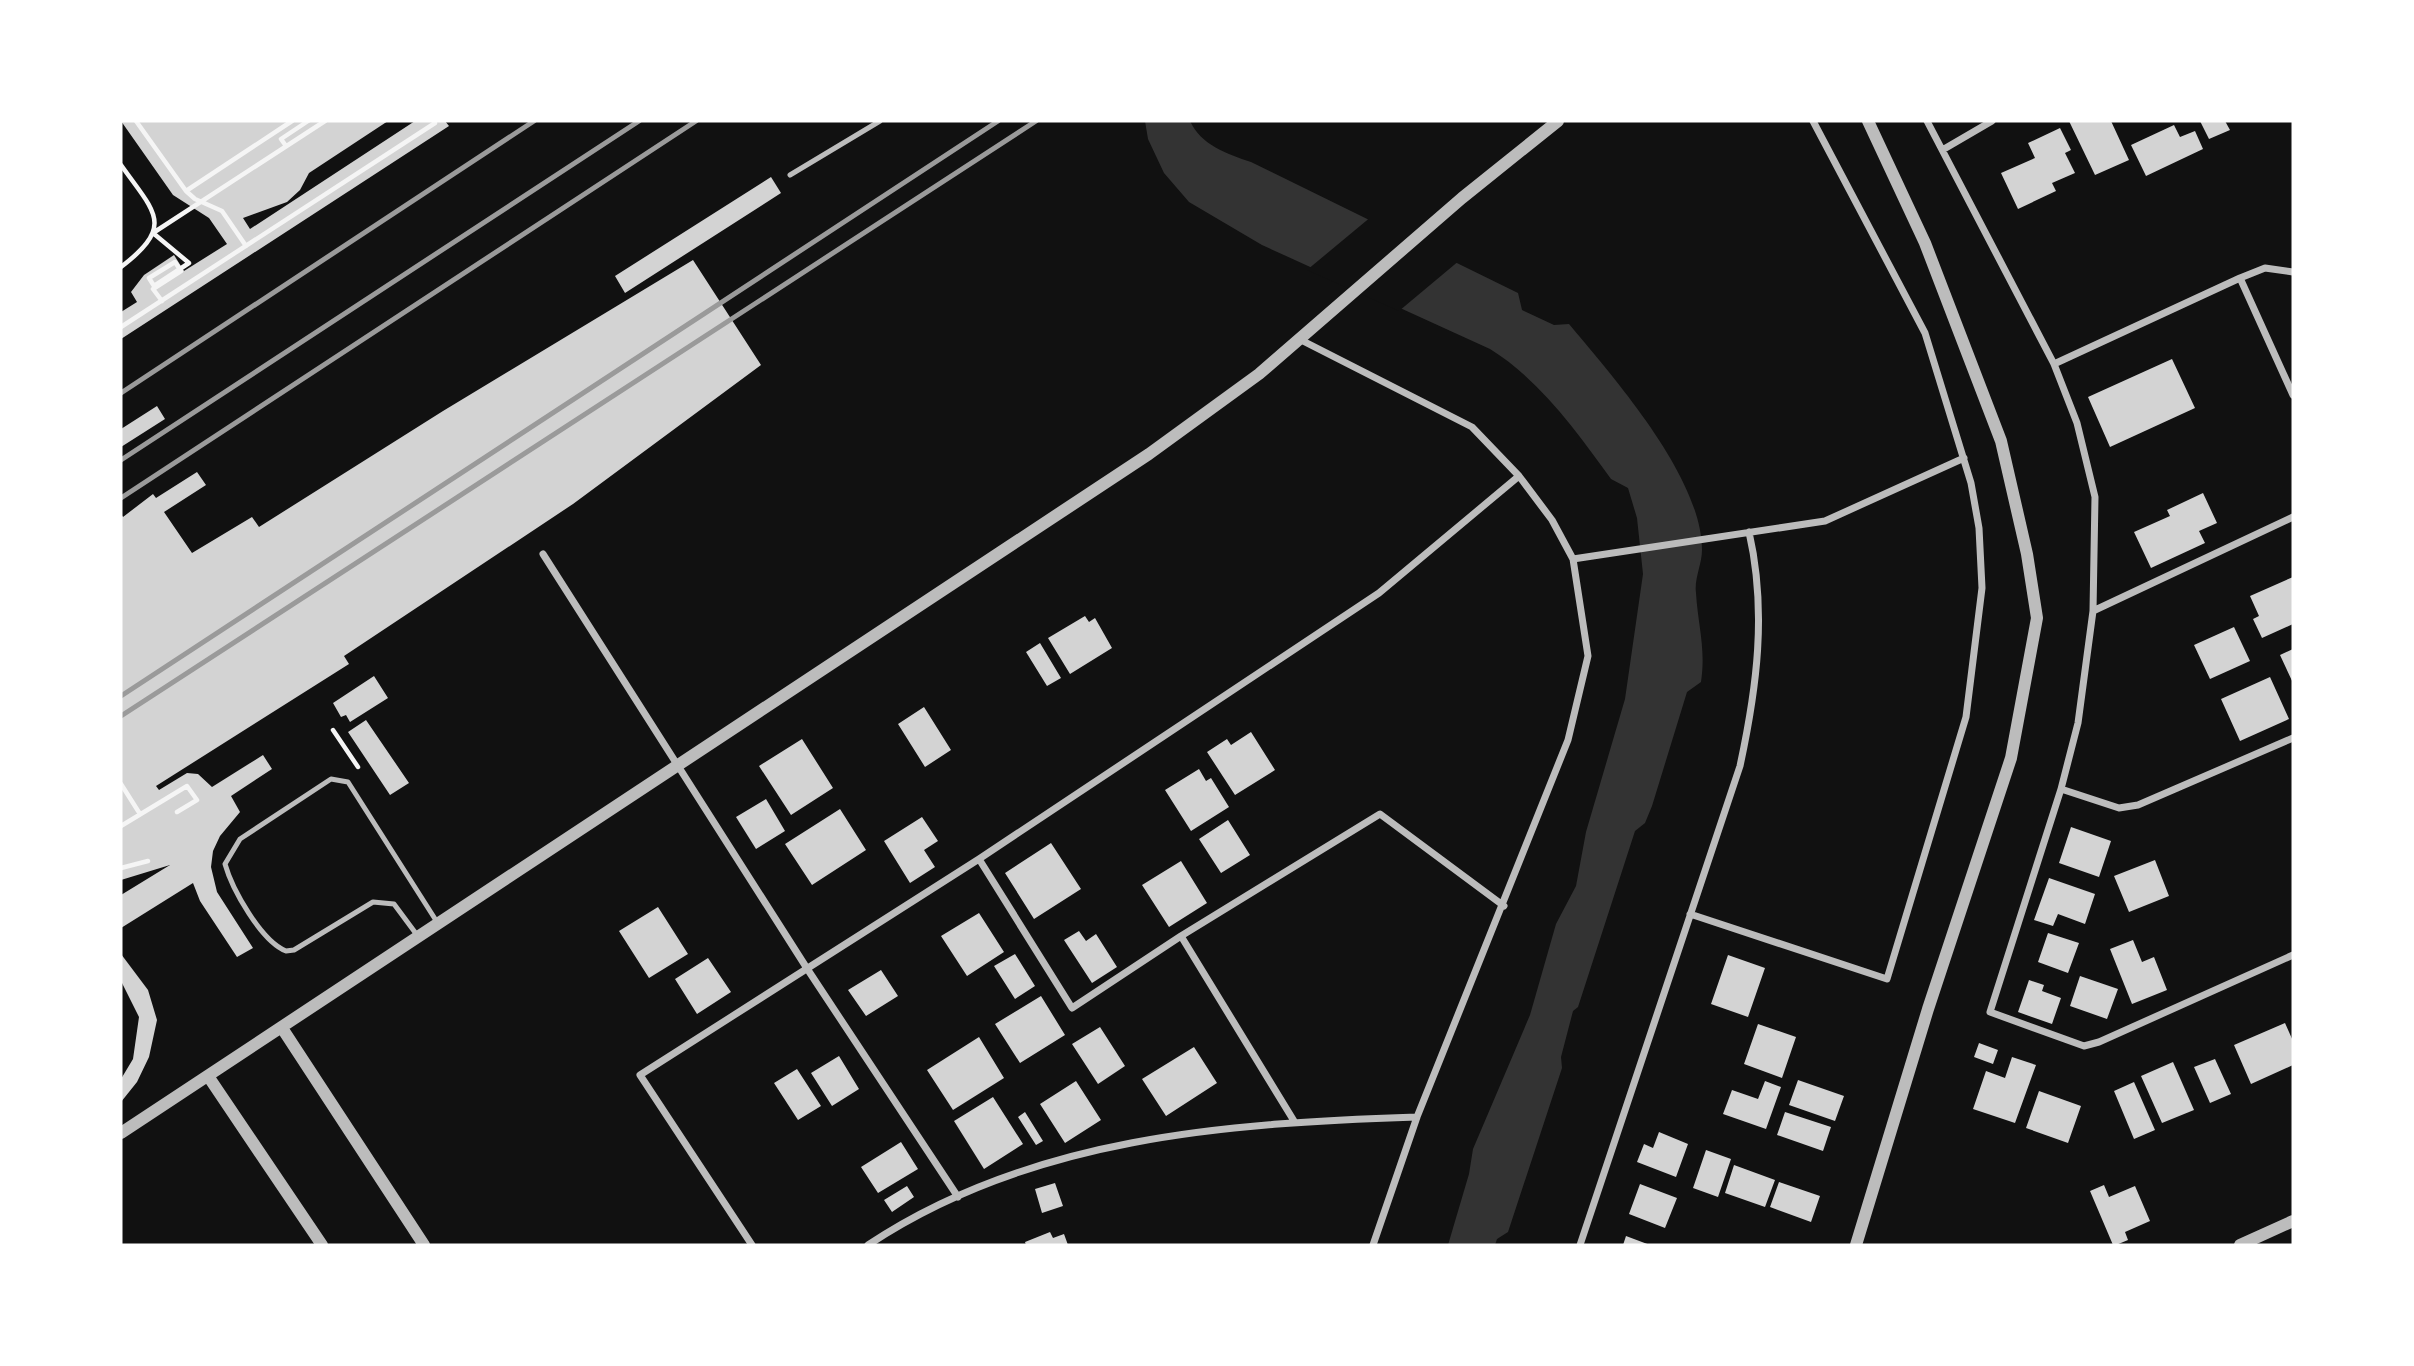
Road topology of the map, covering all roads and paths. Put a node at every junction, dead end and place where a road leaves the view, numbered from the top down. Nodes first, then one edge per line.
1 (136, 121) edge
2 (292, 121) edge
3 (308, 121) edge
4 (325, 121) edge
5 (434, 121) edge
6 (880, 121) edge
7 (1558, 121) edge
8 (1813, 121) edge
9 (1868, 121) edge
10 (1927, 121) edge
11 (1993, 121) edge
12 (287, 146) junction
13 (1944, 149) junction
14 (121, 166) edge
15 (790, 175) dead end
16 (186, 191) junction
17 (153, 233) junction
18 (246, 246) junction
19 (121, 267) edge
20 (2293, 272) edge
21 (2240, 278) junction
22 (162, 300) junction
23 (121, 327) edge
24 (1301, 340) junction
25 (2054, 364) junction
26 (2293, 395) edge
27 (1964, 458) junction
28 (1519, 476) junction
29 (2293, 517) edge
30 (1749, 532) junction
31 (543, 554) dead end
32 (1573, 559) junction
33 (2093, 611) junction
34 (2293, 737) edge
35 (677, 764) junction
36 (121, 784) edge
37 (2061, 789) junction
38 (177, 812) dead end
39 (140, 814) junction
40 (121, 826) edge
41 (979, 859) junction
42 (148, 861) dead end
43 (121, 868) edge
44 (1504, 906) junction
45 (1690, 914) junction
46 (437, 922) junction
47 (417, 935) junction
48 (1181, 936) junction
49 (2293, 955) edge
50 (808, 971) junction
51 (282, 1028) junction
52 (208, 1076) junction
53 (1418, 1117) junction
54 (1294, 1121) junction
55 (121, 1133) edge
56 (958, 1197) junction
57 (2293, 1221) edge
58 (323, 1245) edge
59 (424, 1245) edge
60 (752, 1245) edge
61 (868, 1245) edge
62 (1373, 1245) edge
63 (1580, 1245) edge
64 (1856, 1245) edge
65 (2240, 1245) edge

1 - 16 path
2 - 16 path
3 - 12 path
4 - 12 path
5 - 18 path
6 - 15 lane
7 - 24 street
8 - 27 street
9 - 64 street
10 - 13 street
11 - 13 street
12 - 17 path
13 - 25 street
14 - 17 path
16 - 18 path
17 - 19 path
17 - 22 path
18 - 22 path
20 - 21 street
21 - 25 street
21 - 26 street
22 - 23 path
24 - 28 street
24 - 35 street
25 - 33 street
27 - 30 street
27 - 45 street
28 - 32 street
28 - 41 street
29 - 33 street
30 - 32 street
30 - 45 street
31 - 35 street
32 - 44 street
33 - 37 street
34 - 37 street
35 - 46 street
35 - 50 street
36 - 39 path
37 - 49 street
38 - 39 path
39 - 40 path
41 - 48 street
41 - 50 street
42 - 43 path
44 - 48 street
44 - 53 street
45 - 63 street
46 - 47 street
46 - 47 lane
47 - 51 street
48 - 54 street
50 - 56 street
50 - 60 street
51 - 52 street
51 - 59 street
52 - 55 street
52 - 58 street
53 - 54 street
53 - 62 street
54 - 56 street
56 - 61 street
57 - 65 street

